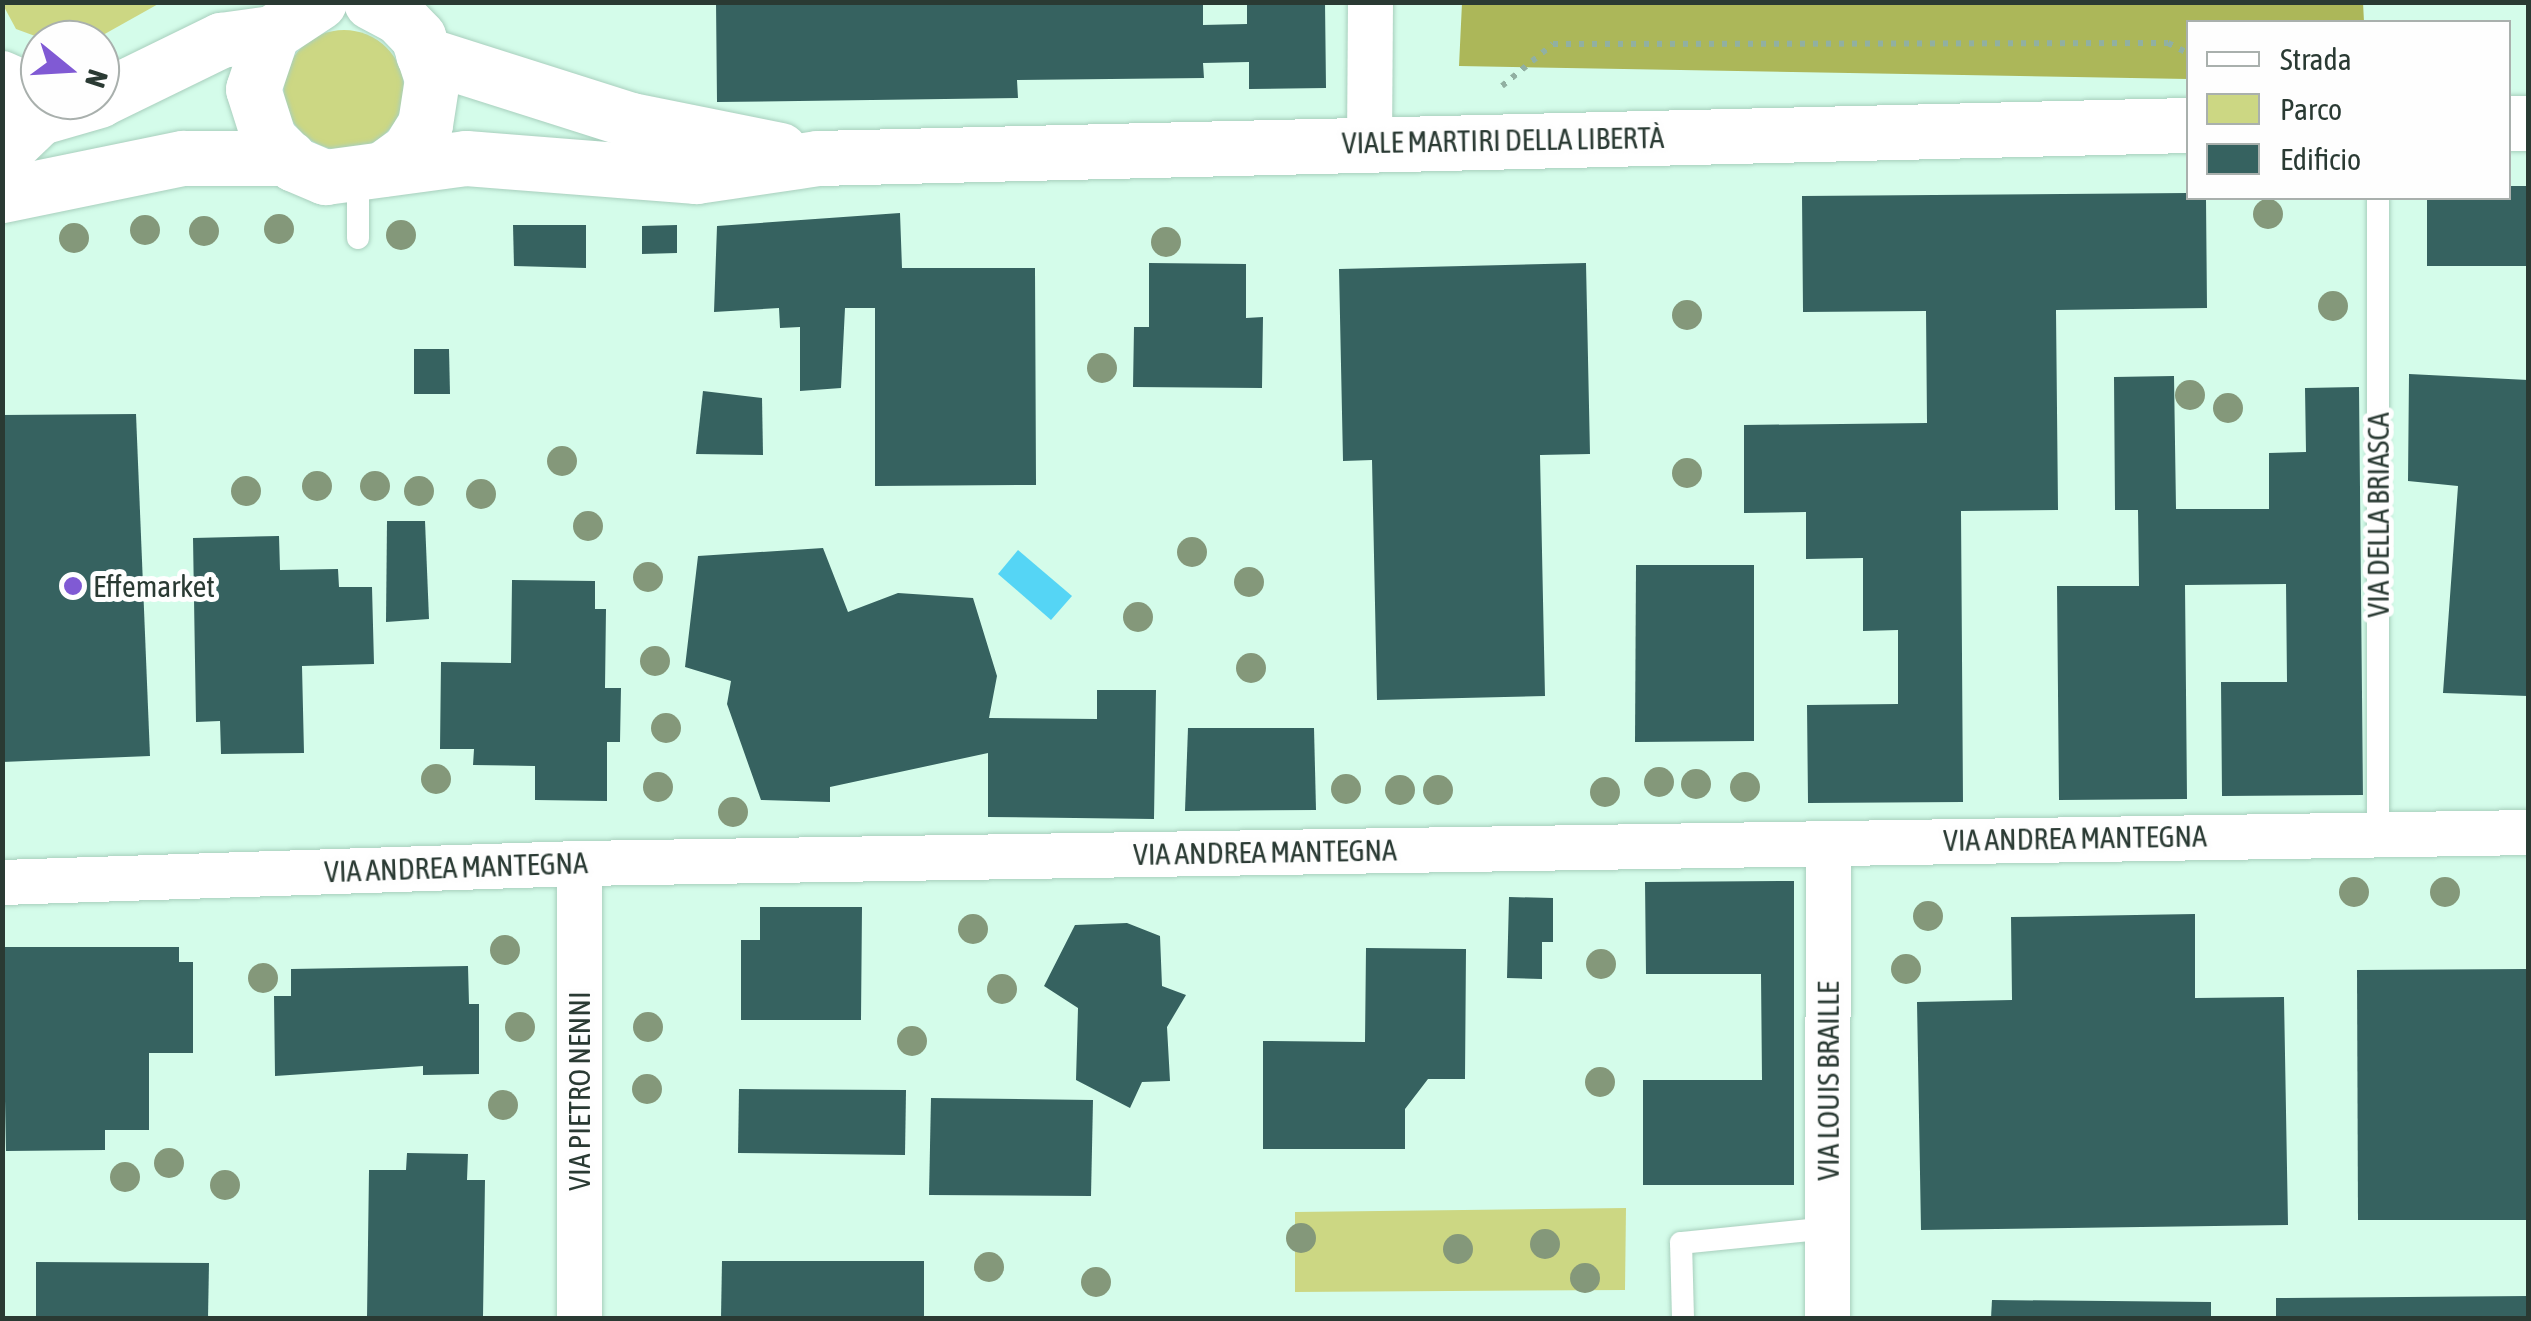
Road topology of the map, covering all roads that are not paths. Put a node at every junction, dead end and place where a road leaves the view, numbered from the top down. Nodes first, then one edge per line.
1 (371, 2) edge
2 (1370, 2) edge
3 (297, 12) edge
4 (423, 54) junction
5 (120, 83) edge
6 (49, 120) edge
7 (2186, 125) edge
8 (1369, 144) junction
9 (289, 158) junction
10 (818, 158) junction
11 (2, 160) edge
12 (371, 173) junction
13 (2, 194) edge
14 (2378, 200) edge
15 (358, 238) dead end
16 (2378, 832) junction
17 (2528, 832) edge
18 (1828, 842) junction
19 (579, 863) junction
20 (2, 882) edge
21 (1828, 1228) junction
22 (579, 1318) edge
23 (1683, 1318) edge
24 (1827, 1318) edge

1 - 4 street
2 - 8 street
3 - 5 street
3 - 9 street
4 - 10 street, VIALE MARTIRI DELLA LIBERTÀ
4 - 12 street
6 - 11 street
7 - 8 street, VIALE MARTIRI DELLA LIBERTÀ
8 - 10 street, VIALE MARTIRI DELLA LIBERTÀ
9 - 12 street, VIALE MARTIRI DELLA LIBERTÀ
9 - 13 street, VIALE MARTIRI DELLA LIBERTÀ
10 - 12 street, VIALE MARTIRI DELLA LIBERTÀ
12 - 15 lane
14 - 16 lane, VIA DELLA BRIASCA
16 - 17 street, VIA ANDREA MANTEGNA
16 - 18 street, VIA ANDREA MANTEGNA
18 - 19 street, VIA ANDREA MANTEGNA
18 - 21 street, VIA LOUIS BRAILLE
19 - 20 street, VIA ANDREA MANTEGNA
19 - 22 street, VIA PIETRO NENNI
21 - 23 lane
21 - 24 street, VIA LOUIS BRAILLE

